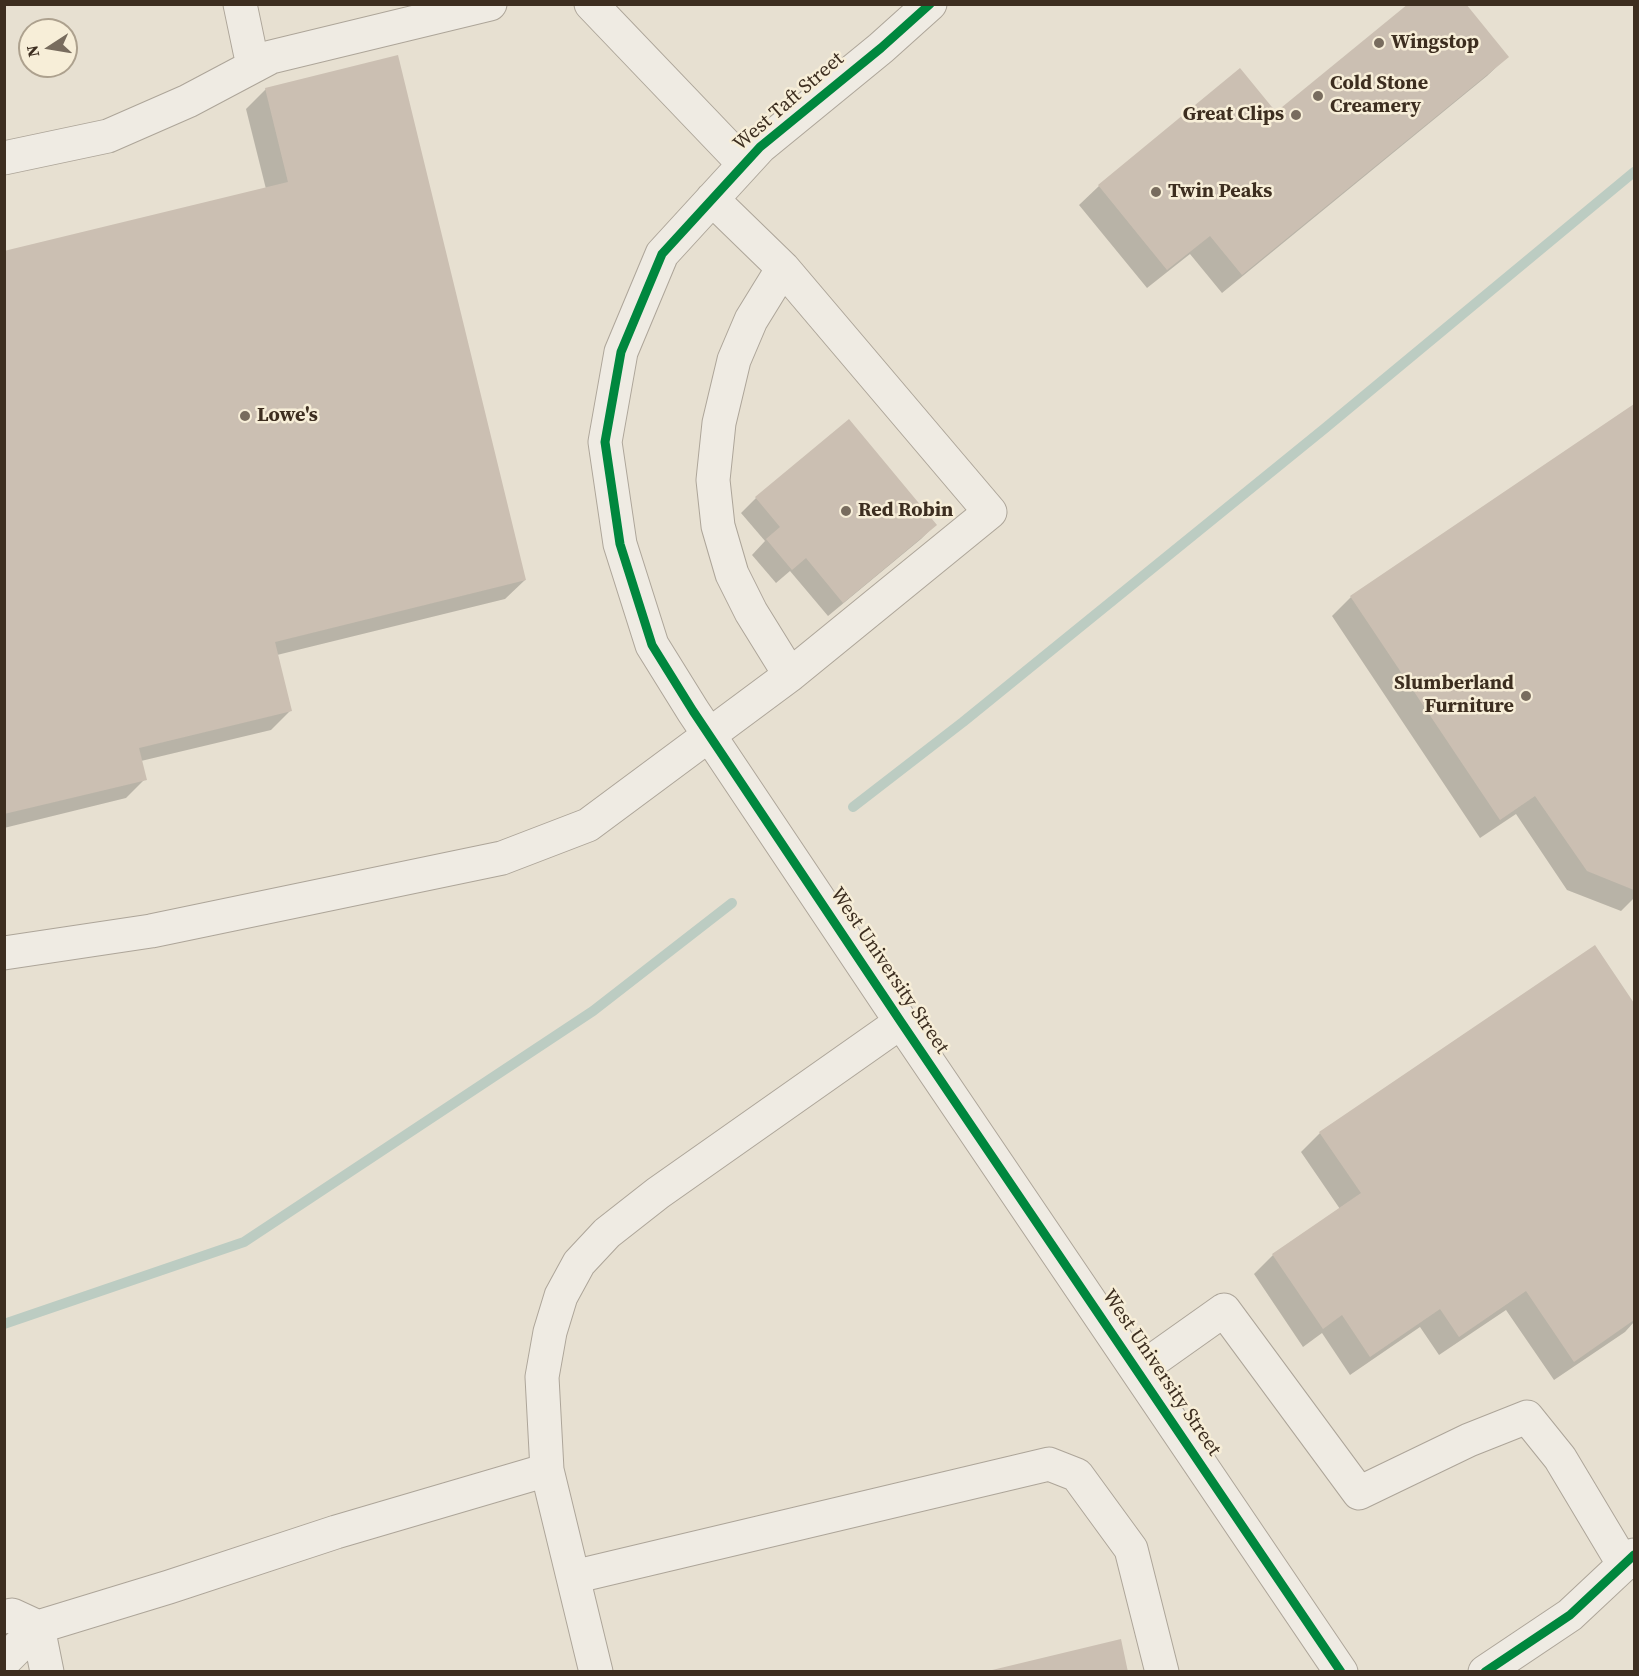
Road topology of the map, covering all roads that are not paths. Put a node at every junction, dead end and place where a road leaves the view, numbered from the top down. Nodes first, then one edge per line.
1 (240, 4) edge
2 (490, 4) edge
3 (591, 4) edge
4 (930, 4) edge
5 (253, 66) junction
6 (4, 158) edge
7 (744, 164) junction
8 (712, 199) junction
9 (679, 235) joint
10 (783, 268) junction
11 (790, 675) junction
12 (710, 735) junction
13 (4, 953) edge
14 (901, 1022) junction
15 (1138, 1371) junction
16 (547, 1470) junction
17 (1629, 1560) edge
18 (573, 1577) junction
19 (4, 1617) edge
20 (38, 1627) junction
21 (4, 1661) edge
22 (47, 1671) edge
23 (596, 1671) edge
24 (1162, 1671) edge
25 (1341, 1671) edge
26 (1485, 1671) edge

1 - 5 street
2 - 5 street
3 - 7 street
4 - 7 street, West Taft Street
5 - 6 street
7 - 8 street, West Taft Street
8 - 9 street, West Taft Street
8 - 10 street
9 - 12 street, West University Street
10 - 11 street
10 - 11 street
11 - 12 street
12 - 13 street
12 - 14 street, West University Street
14 - 15 street, West University Street
14 - 16 street
15 - 17 street
15 - 25 street, West University Street
16 - 18 street
16 - 20 street
17 - 26 street
18 - 23 street
18 - 24 street
19 - 20 street
20 - 21 street
20 - 22 street

